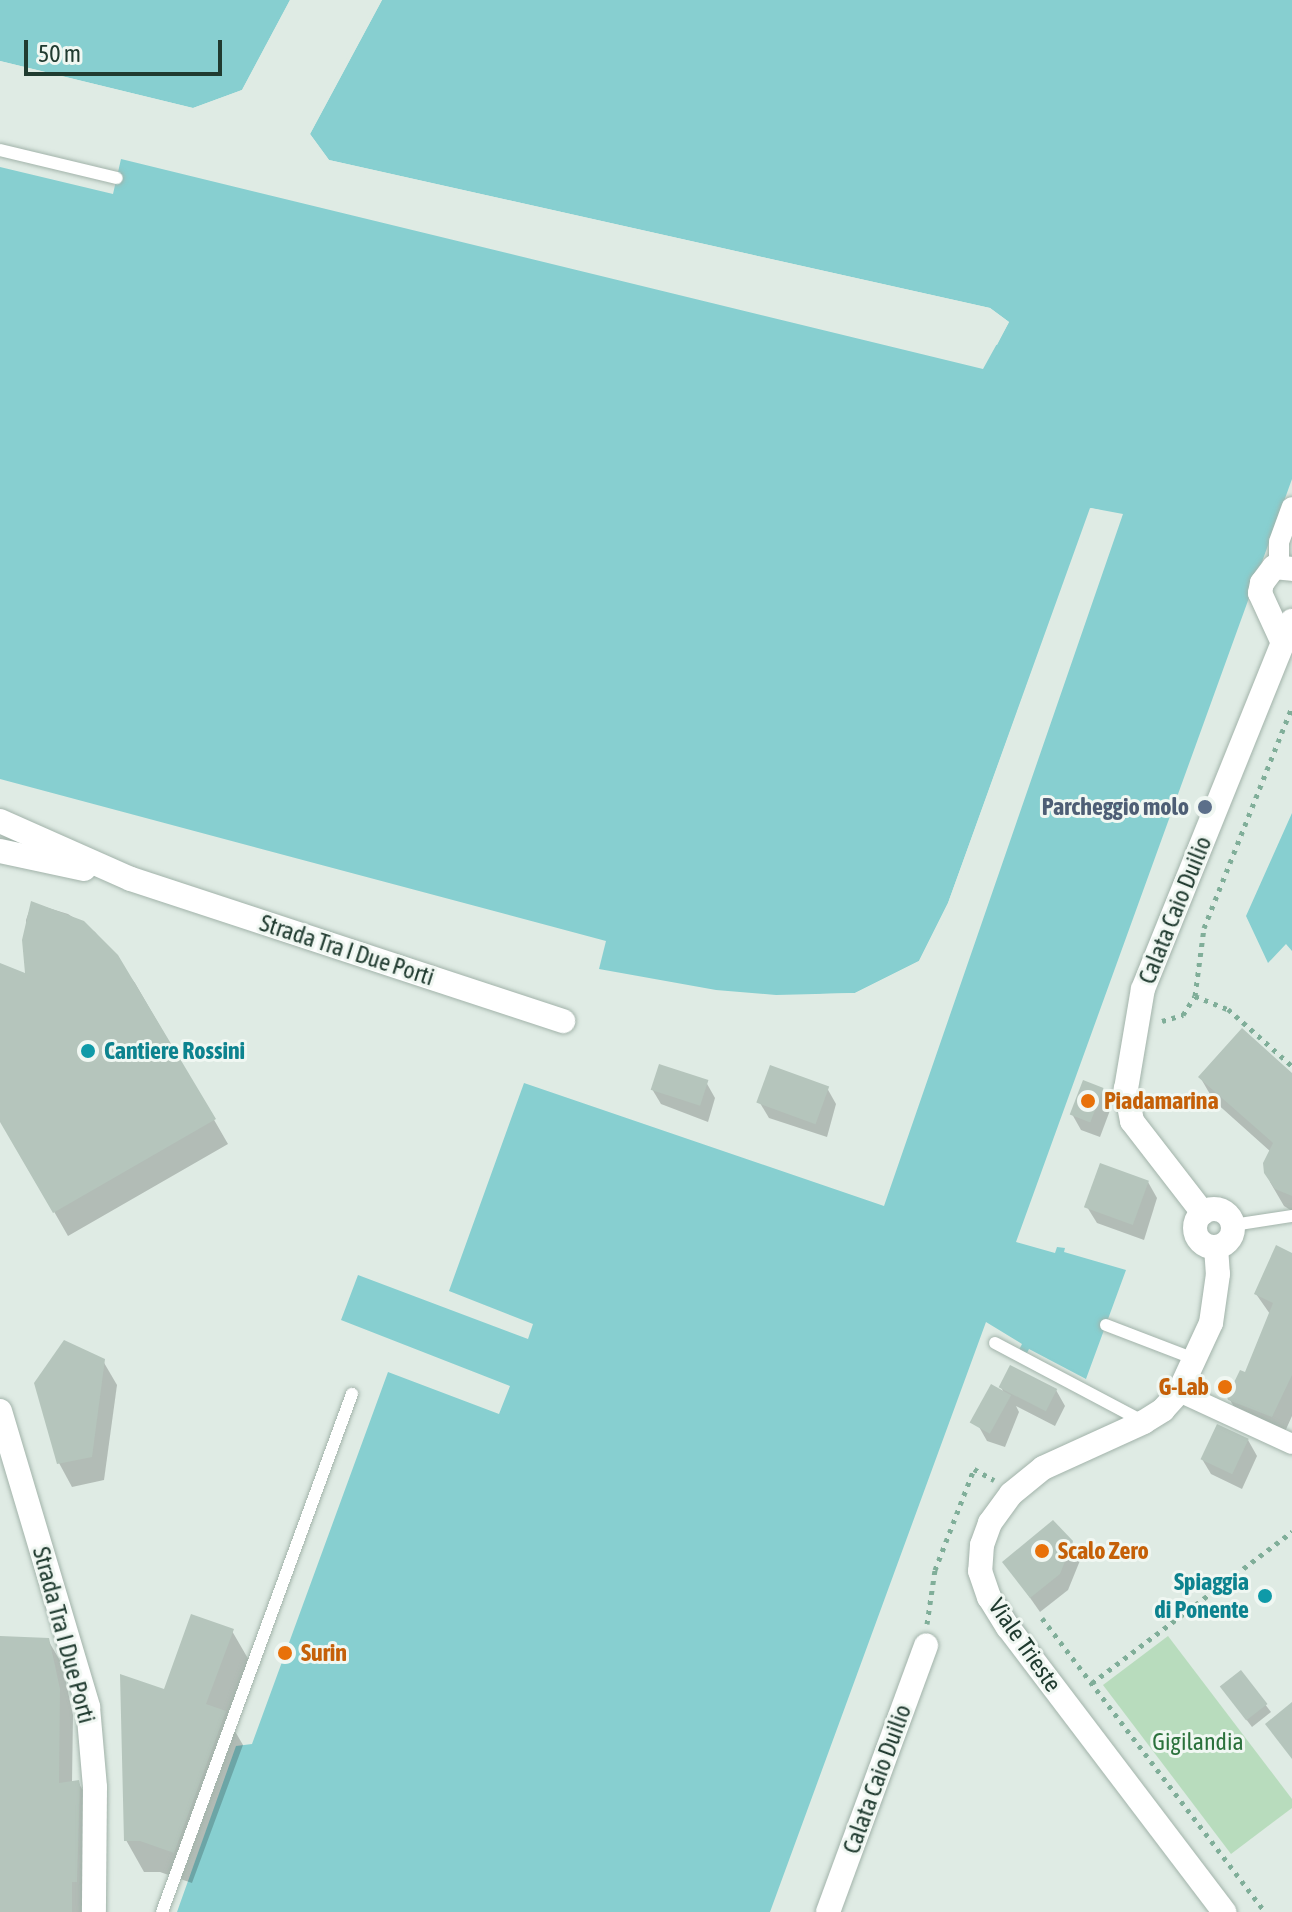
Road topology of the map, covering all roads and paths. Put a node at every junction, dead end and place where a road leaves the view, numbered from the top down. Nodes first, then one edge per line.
1 (0, 150) edge
2 (117, 178) dead end
3 (1292, 507) edge
4 (1285, 568) edge
5 (1288, 632) edge
6 (1292, 707) edge
7 (0, 821) edge
8 (0, 851) edge
9 (131, 879) junction
10 (1195, 996) junction
11 (563, 1021) dead end
12 (1137, 1027) junction
13 (1292, 1066) edge
14 (1203, 1213) junction
15 (1292, 1216) edge
16 (1233, 1225) junction
17 (1216, 1247) junction
18 (1106, 1325) dead end
19 (995, 1343) dead end
20 (1197, 1360) junction
21 (1179, 1392) junction
22 (352, 1394) dead end
23 (0, 1411) edge
24 (1144, 1422) junction
25 (1292, 1444) edge
26 (1011, 1494) junction
27 (1292, 1532) edge
28 (1042, 1618) dead end
29 (926, 1645) joint
30 (1091, 1683) junction
31 (94, 1912) edge
32 (162, 1912) edge
33 (828, 1912) edge
34 (1224, 1912) edge
35 (1265, 1912) edge

1 - 2 lane
3 - 4 street, Calata Caio Duilio
4 - 5 street, Calata Caio Duilio
5 - 12 street, Calata Caio Duilio
6 - 10 path
7 - 9 street, Strada Tra I Due Porti
8 - 9 street, Strada Tra I Due Porti
9 - 11 street, Strada Tra I Due Porti
10 - 12 path
10 - 13 path
12 - 14 street, Calata Caio Duilio
14 - 16 street
14 - 17 street
15 - 16 lane
16 - 17 street
17 - 20 street, Viale Trieste
18 - 20 lane
19 - 24 lane
20 - 21 street, Viale Trieste
21 - 24 street, Viale Trieste
21 - 25 street
22 - 32 lane
23 - 31 street, Strada Tra I Due Porti
24 - 26 street, Viale Trieste
26 - 29 path
26 - 34 street, Viale Trieste
27 - 30 path
28 - 30 path
29 - 33 street, Calata Caio Duilio
30 - 35 path

